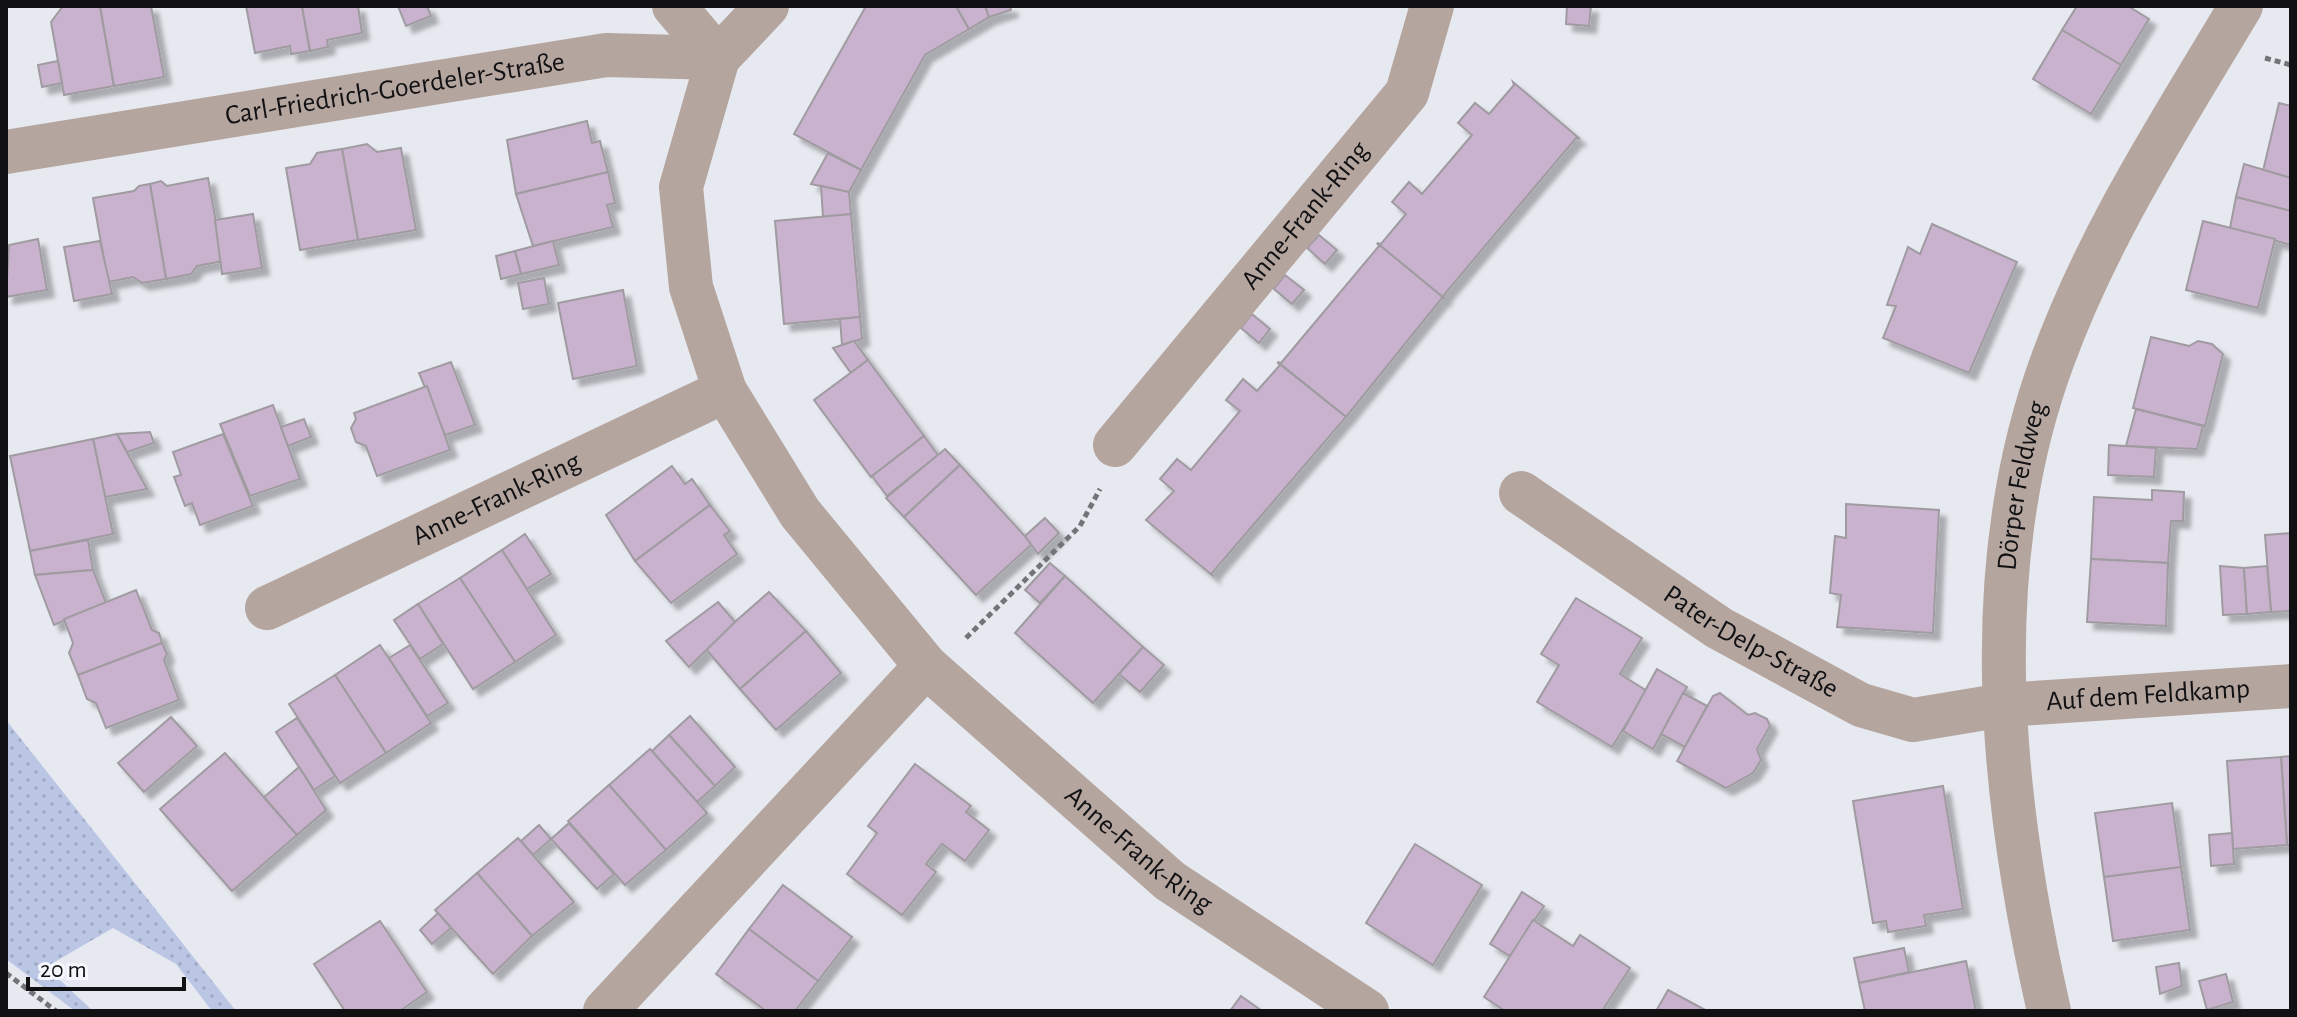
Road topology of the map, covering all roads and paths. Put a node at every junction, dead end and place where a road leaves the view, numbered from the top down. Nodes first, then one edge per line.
1 (674, 6) edge
2 (767, 6) edge
3 (1432, 6) edge
4 (2241, 6) edge
5 (718, 58) junction
6 (6, 152) edge
7 (725, 391) junction
8 (1115, 445) joint
9 (1521, 493) dead end
10 (267, 608) dead end
11 (926, 666) junction
12 (2291, 686) edge
13 (2004, 705) junction
14 (6, 973) edge
15 (56, 1011) edge
16 (605, 1011) edge
17 (1367, 1011) edge
18 (2049, 1011) edge

1 - 5 street
2 - 5 street, Anne-Frank-Ring
3 - 8 street, Anne-Frank-Ring
4 - 13 street, Dörper Feldweg
5 - 6 street, Carl-Friedrich-Goerdeler-Straße
5 - 7 street, Anne-Frank-Ring
7 - 10 street, Anne-Frank-Ring
7 - 11 street, Anne-Frank-Ring
8 - 11 path
9 - 13 street, Pater-Delp-Straße
11 - 16 street
11 - 17 street, Anne-Frank-Ring
12 - 13 street, Auf dem Feldkamp
13 - 18 street, Dörper Feldweg
14 - 15 path

